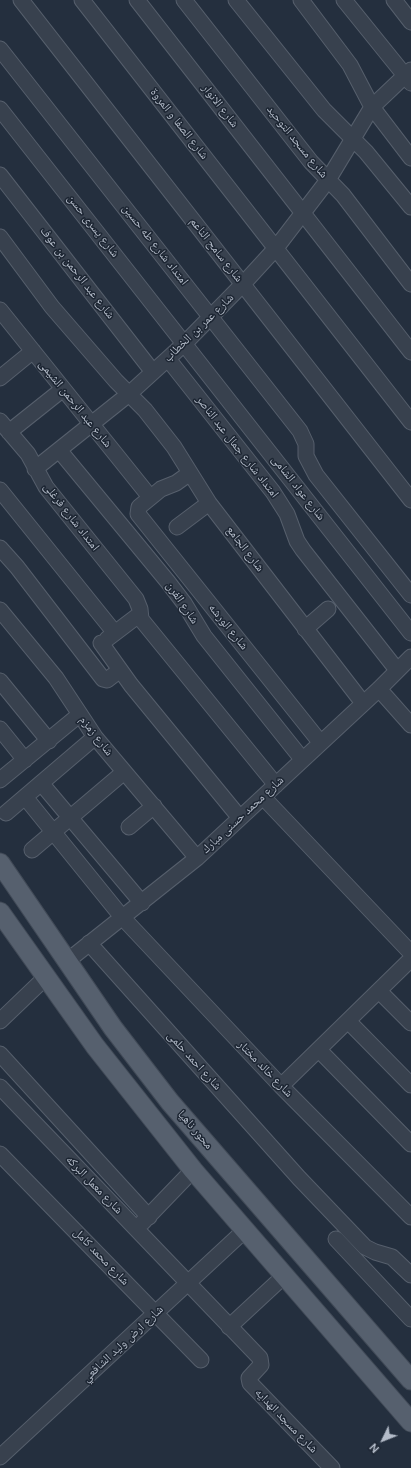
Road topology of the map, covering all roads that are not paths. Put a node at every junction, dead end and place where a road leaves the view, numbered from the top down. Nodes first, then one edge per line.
1 (21, 0) edge
2 (82, 0) edge
3 (137, 0) edge
4 (184, 0) edge
5 (236, 0) edge
6 (301, 0) edge
7 (344, 0) edge
8 (394, 0) edge
9 (411, 22) edge
10 (0, 49) edge
11 (409, 76) edge
12 (372, 107) junction
13 (0, 108) edge
14 (352, 139) junction
15 (411, 158) edge
16 (0, 174) edge
17 (328, 180) junction
18 (411, 207) edge
19 (304, 213) junction
20 (0, 237) edge
21 (276, 248) junction
22 (243, 284) junction
23 (411, 284) edge
24 (1, 312) edge
25 (212, 316) junction
26 (185, 343) junction
27 (33, 351) junction
28 (411, 352) edge
29 (168, 359) junction
30 (154, 372) junction
31 (0, 378) edge
32 (62, 389) junction
33 (129, 394) junction
34 (411, 422) edge
35 (91, 425) junction
36 (5, 426) edge
37 (59, 450) junction
38 (35, 469) junction
39 (190, 473) junction
40 (0, 490) edge
41 (150, 497) junction
42 (411, 500) edge
43 (209, 503) junction
44 (177, 527) dead end
45 (0, 548) edge
46 (411, 595) edge
47 (328, 609) dead end
48 (0, 610) edge
49 (140, 614) junction
50 (305, 629) junction
51 (115, 633) junction
52 (411, 633) edge
53 (101, 643) junction
54 (85, 656) junction
55 (410, 659) edge
56 (120, 670) junction
57 (397, 670) junction
58 (0, 681) edge
59 (379, 689) junction
60 (362, 704) junction
61 (79, 715) junction
62 (411, 725) edge
63 (0, 729) edge
64 (95, 737) junction
65 (49, 741) junction
66 (320, 742) junction
67 (302, 759) junction
68 (25, 760) junction
69 (124, 772) junction
70 (0, 780) edge
71 (41, 783) junction
72 (276, 785) junction
73 (25, 797) junction
74 (263, 797) junction
75 (154, 806) junction
76 (6, 813) dead end
77 (70, 818) junction
78 (240, 818) junction
79 (129, 827) dead end
80 (54, 832) junction
81 (32, 850) dead end
82 (197, 858) junction
83 (0, 863) edge
84 (142, 903) junction
85 (0, 912) edge
86 (122, 917) junction
87 (89, 943) junction
88 (411, 953) edge
89 (411, 959) edge
90 (66, 962) junction
91 (46, 977) junction
92 (379, 991) junction
93 (0, 1021) edge
94 (348, 1021) junction
95 (411, 1023) edge
96 (319, 1050) junction
97 (0, 1054) edge
98 (411, 1085) edge
99 (281, 1086) junction
100 (0, 1087) edge
101 (411, 1144) edge
102 (0, 1154) edge
103 (193, 1170) junction
104 (149, 1217) junction
105 (411, 1217) edge
106 (136, 1229) junction
107 (245, 1230) junction
108 (336, 1239) dead end
109 (411, 1275) edge
110 (284, 1276) junction
111 (188, 1283) junction
112 (156, 1314) junction
113 (411, 1319) edge
114 (229, 1327) junction
115 (201, 1360) dead end
116 (411, 1380) edge
117 (411, 1422) edge
118 (0, 1457) edge
119 (332, 1468) edge

1 - 22 street, شارع سامح الناعم
2 - 21 street, شارع الصفا و المروة
3 - 19 street, شارع الانوار
4 - 17 street, شارع مسجد التوحيد
5 - 14 street
6 - 12 street
7 - 11 street
8 - 9 street
10 - 25 street, امتداد شارع طه حسين
11 - 12 street, شارع عمر بن الخطاب
12 - 14 street, شارع عمر بن الخطاب
12 - 15 street
13 - 26 street, شارع يسرى حسن
14 - 17 street, شارع عمر بن الخطاب
14 - 18 street
16 - 30 street, شارع عبد الرحمن بن عوف
17 - 19 street, شارع عمر بن الخطاب
17 - 23 street, شارع مسجد التوحيد
19 - 21 street, شارع عمر بن الخطاب
19 - 28 street, شارع الانوار
20 - 33 street, شارع الجامع
21 - 22 street, شارع عمر بن الخطاب
21 - 34 street, شارع الصفا و المروة
22 - 25 street, شارع عمر بن الخطاب
22 - 42 street, شارع سامح الناعم
24 - 27 street, شارع عبد الرحمن الشيمى
25 - 26 street, شارع عمر بن الخطاب
25 - 46 street, امتداد شارع طه حسين
26 - 29 street, شارع عمر بن الخطاب
26 - 52 street, شارع عواد الشامى
27 - 31 street
27 - 32 street, شارع عبد الرحمن الشيمى
29 - 30 street, شارع عمر بن الخطاب
29 - 57 street, امتداد شارع جمال عبد الناصر
30 - 33 street, شارع عمر بن الخطاب
32 - 35 street, شارع عبد الرحمن الشيمى
32 - 36 street
33 - 35 street, شارع عمر بن الخطاب
33 - 39 street, شارع الجامع
35 - 37 street, شارع عمر بن الخطاب
35 - 41 street, شارع عبد الرحمن الشيمى
36 - 38 street, امتداد شارع فرغلى
37 - 38 street, شارع عمر بن الخطاب
37 - 67 street, شارع الفرن
38 - 49 street, امتداد شارع فرغلى
39 - 41 street
39 - 43 street, شارع الجامع
40 - 51 street
41 - 66 street, شارع الورشه
43 - 44 street
43 - 50 street, شارع الجامع
45 - 54 street
47 - 50 street
48 - 61 street, شارع زمزم
49 - 51 street
49 - 72 street, امتداد شارع فرغلى
50 - 60 street, شارع الجامع
51 - 53 street
53 - 54 street
53 - 56 street
54 - 56 street
55 - 57 street, شارع محمد حسنى مبارك
56 - 78 street
57 - 59 street, شارع محمد حسنى مبارك
58 - 65 street
59 - 60 street, شارع محمد حسنى مبارك
59 - 62 street
60 - 66 street, شارع محمد حسنى مبارك
61 - 64 street, شارع زمزم
61 - 65 street
63 - 68 street
64 - 69 street, شارع زمزم
64 - 71 street
65 - 68 street
66 - 67 street, شارع محمد حسنى مبارك
67 - 72 street, شارع محمد حسنى مبارك
68 - 70 street
69 - 75 street, شارع زمزم
69 - 77 street
71 - 73 street
71 - 77 street
72 - 74 street, شارع محمد حسنى مبارك
73 - 76 street
73 - 80 street, شارع خالد مختار
74 - 78 street, شارع محمد حسنى مبارك
74 - 88 street
75 - 79 street
75 - 82 street, شارع زمزم
77 - 80 street
77 - 84 street
78 - 82 street, شارع محمد حسنى مبارك
80 - 81 street
80 - 86 street, شارع خالد مختار
82 - 84 street, شارع محمد حسنى مبارك
83 - 90 main road, محور ناهيا
84 - 86 street, شارع محمد حسنى مبارك
85 - 91 main road
86 - 87 street, شارع محمد حسنى مبارك
86 - 99 street, شارع خالد مختار
87 - 90 street, شارع محمد حسنى مبارك
87 - 109 street, شارع احمد حلمى
89 - 92 street
90 - 91 main road
90 - 116 main road, محور ناهيا
91 - 93 street
91 - 103 main road
92 - 94 street
92 - 95 street
94 - 96 street
94 - 98 street
96 - 99 street
96 - 101 street
97 - 104 street
99 - 105 street, شارع خالد مختار
100 - 106 street, شارع معمل البركه
102 - 112 street, شارع محمد كامل
103 - 104 street
103 - 107 main road
104 - 106 street
106 - 111 street, شارع معمل البركه
107 - 110 main road
107 - 111 street, شارع ارض وليد الشافعي
108 - 113 street
110 - 114 street
110 - 117 main road
111 - 112 street, شارع ارض وليد الشافعي
111 - 114 street, شارع مسجد الهدايه
112 - 115 street, شارع محمد كامل
112 - 118 street, شارع ارض وليد الشافعي
114 - 119 street, شارع مسجد الهدايه

